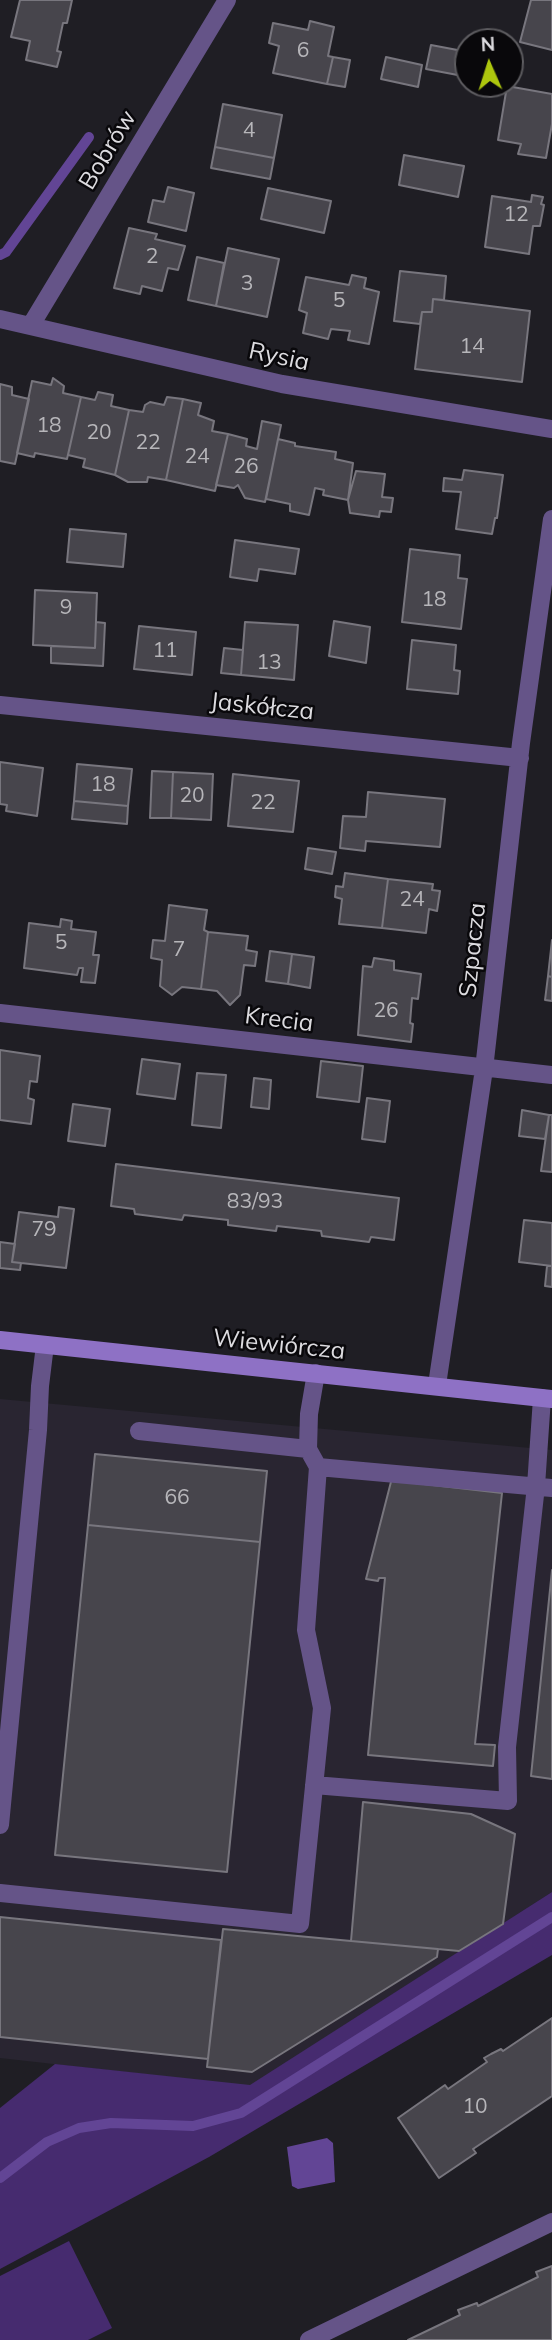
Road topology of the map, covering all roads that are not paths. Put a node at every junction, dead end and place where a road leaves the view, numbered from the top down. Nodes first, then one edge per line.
1 (227, 0) edge
2 (0, 319) edge
3 (31, 325) junction
4 (552, 429) edge
5 (552, 519) edge
6 (0, 705) edge
7 (520, 758) junction
8 (0, 1013) edge
9 (484, 1069) junction
10 (552, 1075) edge
11 (0, 1340) edge
12 (45, 1345) junction
13 (316, 1373) junction
14 (438, 1385) junction
15 (547, 1398) edge
16 (139, 1431) dead end
17 (308, 1449) junction
18 (318, 1467) junction
19 (544, 1487) edge
20 (314, 1785) junction
21 (0, 1825) edge
22 (0, 1894) edge
23 (552, 2222) edge
24 (309, 2340) edge

1 - 3 street, Bobrów
2 - 3 street, Rysia
3 - 4 street, Rysia
5 - 7 street, Szpacza
6 - 7 street, Jaskółcza
7 - 9 street, Szpacza
8 - 9 street, Krecia
9 - 10 street, Krecia
9 - 14 street, Szpacza
11 - 12 street, Wiewiórcza
12 - 13 street, Wiewiórcza
12 - 21 street
13 - 14 street, Wiewiórcza
13 - 17 street
14 - 15 street, Wiewiórcza
15 - 19 street
16 - 17 street
17 - 18 street
18 - 19 street
18 - 20 street
19 - 20 street
20 - 22 street
23 - 24 street

